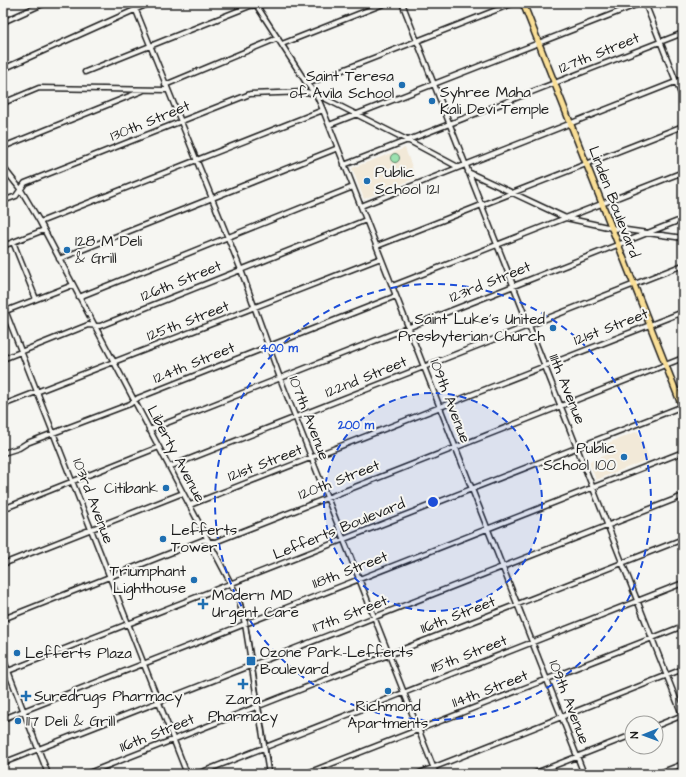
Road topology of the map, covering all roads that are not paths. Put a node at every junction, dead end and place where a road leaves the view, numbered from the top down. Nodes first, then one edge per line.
1 (45, 3) edge
2 (132, 3) edge
3 (150, 3) edge
4 (268, 3) edge
5 (386, 3) edge
6 (402, 3) edge
7 (514, 3) edge
8 (523, 3) edge
9 (641, 3) edge
10 (645, 3) edge
11 (256, 4) edge
12 (135, 10) junction
13 (3, 22) edge
14 (683, 33) edge
15 (278, 38) junction
16 (417, 41) junction
17 (660, 42) junction
18 (539, 43) junction
19 (282, 44) junction
20 (150, 46) junction
21 (3, 63) edge
22 (4, 69) edge
23 (86, 72) dead end
24 (683, 79) edge
25 (676, 82) junction
26 (555, 83) junction
27 (307, 84) junction
28 (434, 84) junction
29 (165, 85) junction
30 (145, 90) junction
31 (167, 90) junction
32 (316, 94) junction
33 (683, 99) edge
34 (3, 103) edge
35 (323, 110) junction
36 (358, 114) junction
37 (181, 122) junction
38 (571, 123) junction
39 (450, 124) junction
40 (329, 125) junction
41 (683, 126) edge
42 (409, 141) junction
43 (3, 147) edge
44 (338, 148) junction
45 (197, 160) junction
46 (465, 164) junction
47 (587, 164) junction
48 (344, 165) junction
49 (3, 167) edge
50 (458, 167) junction
51 (468, 172) junction
52 (683, 172) edge
53 (353, 187) junction
54 (21, 190) junction
55 (512, 193) junction
56 (212, 199) junction
57 (3, 201) edge
58 (602, 204) junction
59 (481, 205) junction
60 (361, 206) junction
61 (566, 218) junction
62 (683, 219) edge
63 (366, 220) junction
64 (40, 222) junction
65 (612, 228) junction
66 (44, 230) junction
67 (647, 233) junction
68 (227, 237) junction
69 (683, 238) edge
70 (13, 242) junction
71 (618, 244) junction
72 (3, 246) edge
73 (376, 246) junction
74 (497, 246) junction
75 (381, 258) junction
76 (59, 259) junction
77 (683, 265) edge
78 (241, 270) junction
79 (634, 284) junction
80 (72, 285) junction
81 (513, 285) junction
82 (392, 286) junction
83 (396, 296) junction
84 (79, 297) junction
85 (36, 299) junction
86 (3, 305) edge
87 (255, 307) junction
88 (4, 312) edge
89 (683, 312) edge
90 (94, 325) junction
91 (529, 325) junction
92 (650, 325) junction
93 (408, 327) junction
94 (270, 346) junction
95 (22, 352) junction
96 (683, 358) edge
97 (3, 359) edge
98 (114, 362) junction
99 (666, 365) junction
100 (545, 366) junction
101 (424, 367) junction
102 (280, 378) junction
103 (37, 392) junction
104 (134, 401) junction
105 (3, 405) edge
106 (561, 406) junction
107 (440, 407) junction
108 (683, 407) edge
109 (296, 418) junction
110 (149, 430) junction
111 (54, 434) junction
112 (159, 447) junction
113 (456, 448) junction
114 (577, 448) junction
115 (683, 452) edge
116 (3, 453) edge
117 (311, 458) junction
118 (169, 467) junction
119 (72, 481) junction
120 (593, 487) junction
121 (472, 489) junction
122 (183, 493) junction
123 (683, 496) edge
124 (327, 498) junction
125 (190, 505) junction
126 (3, 509) edge
127 (608, 525) junction
128 (488, 528) junction
129 (91, 529) junction
130 (683, 539) edge
131 (344, 540) junction
132 (209, 541) junction
133 (623, 563) junction
134 (3, 564) edge
135 (503, 566) junction
136 (110, 577) junction
137 (359, 579) junction
138 (683, 583) edge
139 (232, 584) junction
140 (638, 601) junction
141 (518, 604) junction
142 (374, 617) junction
143 (3, 619) edge
144 (129, 624) junction
145 (245, 624) junction
146 (683, 626) edge
147 (652, 638) junction
148 (532, 642) junction
149 (389, 655) junction
150 (3, 658) edge
151 (144, 664) junction
152 (252, 664) junction
153 (683, 669) edge
154 (8, 671) junction
155 (3, 673) edge
156 (667, 676) junction
157 (547, 680) junction
158 (404, 693) junction
159 (159, 702) junction
160 (258, 706) junction
161 (24, 711) junction
162 (683, 715) edge
163 (562, 717) junction
164 (3, 719) edge
165 (664, 723) edge
166 (418, 730) junction
167 (624, 738) edge
168 (174, 740) junction
169 (264, 748) junction
170 (39, 749) junction
171 (577, 757) junction
172 (3, 763) edge
173 (683, 764) edge
174 (433, 767) junction
175 (48, 774) edge
176 (86, 774) edge
177 (187, 774) edge
178 (197, 774) edge
179 (269, 774) edge
180 (305, 774) edge
181 (417, 774) edge
182 (436, 774) edge
183 (533, 774) edge
184 (584, 774) edge
185 (657, 774) edge

1 - 13 street
2 - 12 street, 107th Avenue
3 - 12 street
4 - 11 street
5 - 19 street
6 - 16 street, 111th Avenue
7 - 16 street
8 - 18 main road, Linden Boulevard
9 - 18 street
10 - 17 street
11 - 15 street, 109th Avenue
11 - 20 street
12 - 20 street, 107th Avenue
12 - 22 street
14 - 17 street, 127th Street
15 - 19 street, 109th Avenue
15 - 29 street
16 - 27 street
16 - 28 street, 111th Avenue
17 - 25 street
17 - 26 street, 127th Street
18 - 26 main road, Linden Boulevard
18 - 28 street
19 - 27 street, 109th Avenue
20 - 23 street
20 - 29 street, 107th Avenue
21 - 22 street
24 - 25 street
25 - 33 street
25 - 38 street
26 - 38 main road, Linden Boulevard
26 - 39 street, 127th Street
27 - 32 street, 109th Avenue
28 - 36 street
28 - 39 street, 111th Avenue
29 - 31 street, 107th Avenue
30 - 31 street
30 - 34 street
30 - 43 street
31 - 37 street, 107th Avenue
32 - 35 street, 109th Avenue
32 - 36 street
32 - 37 street, 130th Street
35 - 40 street, 109th Avenue
35 - 45 street
36 - 40 street
36 - 42 street
37 - 45 street, 107th Avenue
37 - 54 street, 130th Street
38 - 46 street
38 - 47 main road, Linden Boulevard
39 - 42 street, 127th Street
39 - 46 street, 111th Avenue
40 - 44 street, 109th Avenue
41 - 47 street
42 - 48 street, 127th Street
42 - 50 street
44 - 48 street, 109th Avenue
44 - 56 street
45 - 56 street, 107th Avenue
45 - 64 street
46 - 50 street
46 - 51 street, 111th Avenue
47 - 55 street
47 - 58 main road, Linden Boulevard
48 - 53 street, 109th Avenue
49 - 54 street, Liberty Avenue
50 - 60 street
51 - 55 street
51 - 59 street, 111th Avenue
52 - 58 street
53 - 60 street, 109th Avenue
53 - 68 street
54 - 57 street, 130th Street
54 - 64 street, Liberty Avenue
55 - 59 street
55 - 61 street
56 - 68 street, 107th Avenue
56 - 76 street
58 - 61 street
58 - 65 main road, Linden Boulevard
59 - 73 street
59 - 74 street, 111th Avenue
60 - 63 street, 109th Avenue
61 - 65 street
61 - 74 street
62 - 67 street, 123rd Street
63 - 73 street, 109th Avenue
63 - 78 street, 126th Street
64 - 66 street, Liberty Avenue
65 - 67 street
65 - 71 main road, Linden Boulevard
66 - 70 street
66 - 76 street, Liberty Avenue
67 - 69 street
67 - 71 street, 123rd Street
68 - 78 street, 107th Avenue
68 - 84 street
70 - 72 street
70 - 85 street
71 - 79 main road, Linden Boulevard
71 - 81 street, 123rd Street
73 - 75 street, 109th Avenue
74 - 81 street, 111th Avenue
74 - 82 street
75 - 82 street, 109th Avenue
75 - 87 street, 125th Street
76 - 80 street, Liberty Avenue
77 - 79 street, 122nd Street
78 - 87 street, 107th Avenue
78 - 90 street, 126th Street
79 - 91 street, 122nd Street
79 - 92 main road, Linden Boulevard
80 - 84 street, Liberty Avenue
80 - 85 street
81 - 91 street, 111th Avenue
81 - 93 street, 123rd Street
82 - 83 street, 109th Avenue
83 - 93 street, 109th Avenue
83 - 94 street, 124th Street
84 - 90 street, Liberty Avenue
85 - 88 street
86 - 88 street, 103rd Avenue
87 - 94 street, 107th Avenue
87 - 98 street, 125th Street
88 - 95 street, 103rd Avenue
89 - 92 street, 121st Street
90 - 95 street, 126th Street
90 - 98 street, Liberty Avenue
91 - 100 street, 111th Avenue
91 - 101 street, 122nd Street
92 - 99 main road, Linden Boulevard
92 - 100 street, 121st Street
93 - 101 street, 109th Avenue
93 - 102 street, 123rd Street
94 - 102 street, 107th Avenue
94 - 104 street, 124th Street
95 - 97 street, 126th Street
95 - 103 street, 103rd Avenue
96 - 99 street, 120th Street
98 - 103 street, 125th Street
98 - 104 street, Liberty Avenue
99 - 106 street, 120th Street
99 - 108 main road, Linden Boulevard
100 - 106 street, 111th Avenue
100 - 107 street, 121st Street
101 - 107 street, 109th Avenue
101 - 109 street, 122nd Street
102 - 109 street, 107th Avenue
102 - 110 street, 123rd Street
103 - 105 street, 125th Street
103 - 111 street, 103rd Avenue
104 - 110 street, Liberty Avenue
104 - 111 street, 124th Street
106 - 113 street, 120th Street
106 - 114 street, 111th Avenue
107 - 113 street, 109th Avenue
107 - 117 street, 121st Street
108 - 114 street, Lefferts Boulevard
109 - 117 street, 107th Avenue
109 - 118 street, 122nd Street
110 - 112 street, Liberty Avenue
111 - 116 street, 124th Street
111 - 119 street, 103rd Avenue
112 - 118 street, Liberty Avenue
112 - 119 street
113 - 121 street, 109th Avenue
113 - 124 street, 120th Street
114 - 120 street, 111th Avenue
114 - 121 street, Lefferts Boulevard
115 - 120 street, 118th Street
117 - 124 street, 107th Avenue
117 - 125 street, 121st Street
118 - 122 street, Liberty Avenue
119 - 126 street
119 - 129 street, 103rd Avenue
120 - 127 street, 111th Avenue
120 - 128 street, 118th Street
121 - 128 street, 109th Avenue
121 - 131 street, Lefferts Boulevard
122 - 125 street, Liberty Avenue
122 - 129 street
123 - 127 street, 117th Street
124 - 131 street, 107th Avenue
124 - 132 street, 120th Street
125 - 132 street, Liberty Avenue
127 - 133 street, 111th Avenue
127 - 135 street, 117th Street
128 - 135 street, 109th Avenue
128 - 137 street, 118th Street
129 - 134 street
129 - 136 street, 103rd Avenue
130 - 133 street, 116th Street
131 - 137 street, 107th Avenue
131 - 139 street, Lefferts Boulevard
132 - 136 street, 120th Street
132 - 139 street, Liberty Avenue
133 - 140 street, 111th Avenue
133 - 141 street, 116th Street
135 - 141 street, 109th Avenue
135 - 142 street, 117th Street
136 - 143 street, 120th Street
136 - 144 street, 103rd Avenue
137 - 142 street, 107th Avenue
137 - 145 street, 118th Street
138 - 140 street, 115th Street
139 - 144 street, Lefferts Boulevard
139 - 145 street, Liberty Avenue
140 - 147 street, 111th Avenue
140 - 148 street, 115th Street
141 - 148 street, 109th Avenue
141 - 149 street, 116th Street
142 - 149 street, 107th Avenue
142 - 152 street, 117th Street
144 - 151 street, 103rd Avenue
144 - 154 street, Lefferts Boulevard
145 - 151 street, 118th Street
145 - 152 street, Liberty Avenue
146 - 147 street, 114th Street
147 - 156 street, 111th Avenue
147 - 157 street, 114th Street
148 - 157 street, 109th Avenue
148 - 158 street, 115th Street
149 - 158 street, 107th Avenue
149 - 160 street, 116th Street
150 - 154 street
151 - 159 street, 103rd Avenue
151 - 161 street, 118th Street
152 - 159 street, 117th Street
152 - 160 street, Liberty Avenue
153 - 156 street
154 - 155 street, Lefferts Boulevard
154 - 161 street
156 - 162 street, 111th Avenue
156 - 163 street
157 - 163 street, 109th Avenue
157 - 166 street, 114th Street
158 - 166 street, 107th Avenue
158 - 169 street, 115th Street
159 - 168 street, 103rd Avenue
159 - 170 street, 117th Street
160 - 168 street, 116th Street
160 - 169 street, Liberty Avenue
161 - 164 street, 118th Street
161 - 170 street
162 - 165 street
163 - 171 street, 109th Avenue
163 - 174 street
166 - 174 street, 107th Avenue
166 - 180 street, 114th Street
167 - 171 street
168 - 176 street, 116th Street
168 - 177 street, 103rd Avenue
169 - 178 street, 115th Street
169 - 179 street, Liberty Avenue
170 - 172 street, 117th Street
170 - 175 street
171 - 183 street
171 - 184 street, 109th Avenue
173 - 185 street
174 - 181 street
174 - 182 street, 107th Avenue

